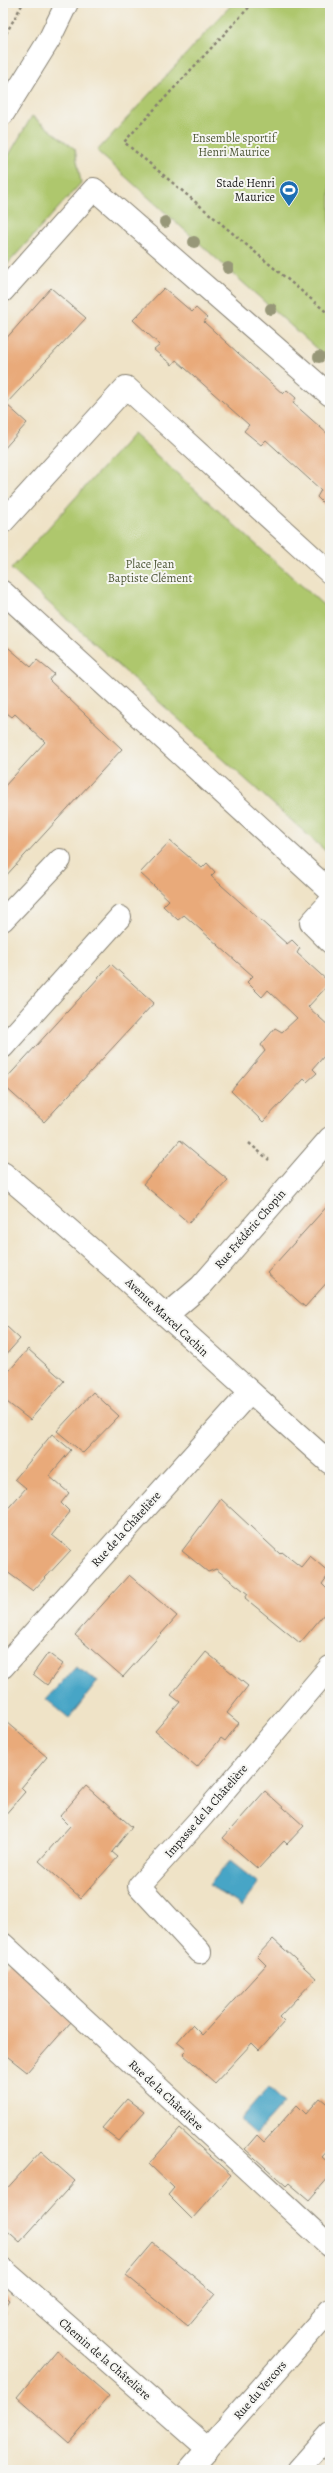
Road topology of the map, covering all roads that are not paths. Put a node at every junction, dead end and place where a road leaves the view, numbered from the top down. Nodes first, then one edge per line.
1 (67, 3) edge
2 (3, 114) edge
3 (3, 291) edge
4 (330, 395) edge
5 (3, 522) edge
6 (330, 573) edge
7 (3, 592) edge
8 (60, 860) dead end
9 (330, 890) edge
10 (330, 902) edge
11 (120, 917) dead end
12 (3, 920) edge
13 (330, 942) edge
14 (3, 1047) edge
15 (330, 1138) edge
16 (3, 1172) edge
17 (166, 1315) junction
18 (250, 1392) junction
19 (330, 1463) edge
20 (3, 1666) edge
21 (330, 1667) edge
22 (3, 1944) edge
23 (200, 1952) dead end
24 (330, 2246) edge
25 (3, 2269) edge
26 (330, 2310) edge
27 (330, 2434) edge
28 (208, 2449) junction
29 (189, 2470) edge
30 (298, 2470) edge

1 - 2 street
3 - 4 street
5 - 6 street
7 - 9 street
8 - 12 street
10 - 13 street
11 - 14 street
15 - 17 street, Rue Frédéric Chopin
16 - 17 street, Avenue Marcel Cachin
17 - 18 street, Avenue Marcel Cachin
18 - 19 street, Avenue Marcel Cachin
18 - 20 street, Rue de la Châtelière
21 - 23 street, Impasse de la Châtelière
22 - 24 street, Rue de la Châtelière
25 - 28 street, Chemin de la Châtelière
26 - 28 street, Rue du Vercors
27 - 30 street
28 - 29 street, Rue du Vercors

